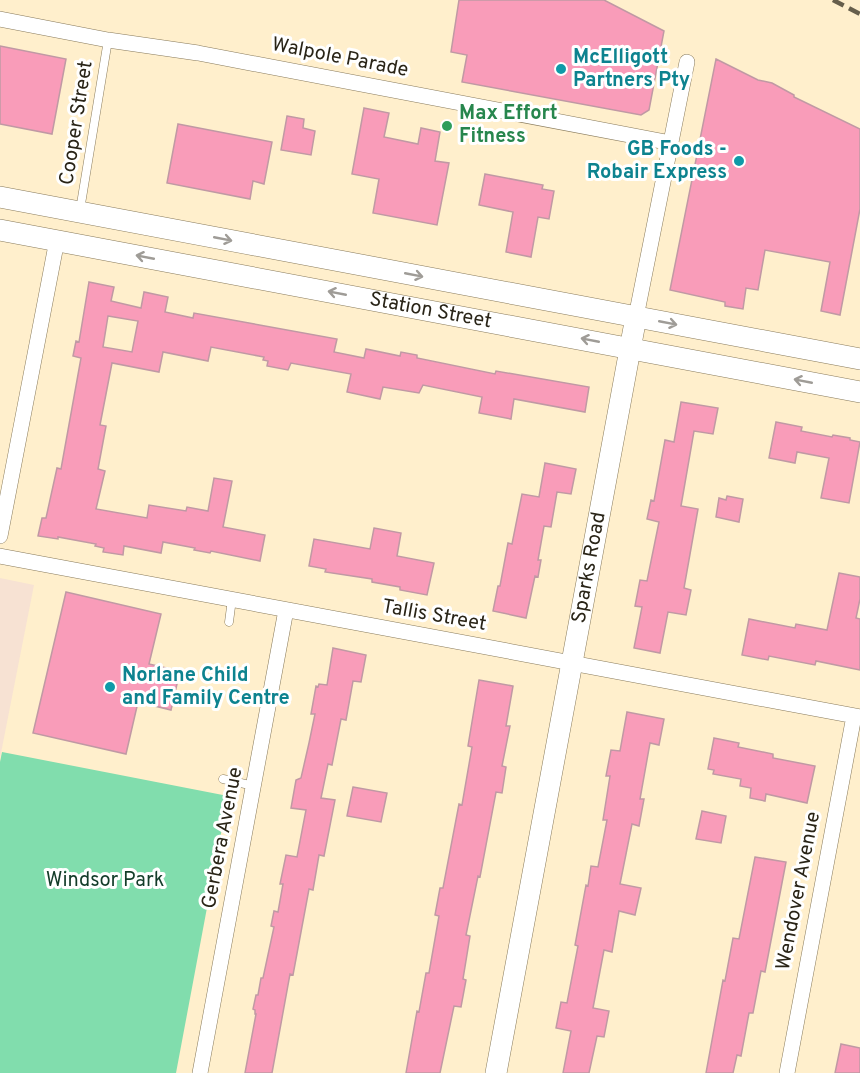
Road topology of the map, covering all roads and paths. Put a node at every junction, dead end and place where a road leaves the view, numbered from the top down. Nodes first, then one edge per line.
1 (0, 19) edge
2 (108, 40) junction
3 (687, 62) dead end
4 (671, 143) junction
5 (0, 197) edge
6 (80, 212) junction
7 (0, 230) edge
8 (57, 240) junction
9 (636, 317) junction
10 (631, 348) junction
11 (860, 359) edge
12 (860, 392) edge
13 (0, 536) edge
14 (0, 556) edge
15 (232, 599) junction
16 (286, 610) junction
17 (229, 622) dead end
18 (573, 663) junction
19 (857, 716) edge
20 (223, 779) dead end
21 (254, 786) junction
22 (200, 1073) edge
23 (496, 1073) edge
24 (787, 1073) edge

1 - 2 street, Walpole Parade
2 - 4 street, Walpole Parade
2 - 6 lane, Cooper Street
3 - 4 street, Sparks Road
4 - 9 street, Sparks Road
5 - 6 main road, Station Street
6 -> 9 main road, Station Street
7 - 8 main road, Station Street
10 -> 8 main road, Station Street
8 - 13 street
9 - 10 main road, Sparks Road
9 -> 11 main road, Station Street
12 -> 10 main road, Station Street
10 - 18 main road, Sparks Road
14 - 15 street, Tallis Street
15 - 16 street, Tallis Street
15 - 17 lane
16 - 18 street, Tallis Street
16 - 21 street, Gerbera Avenue
18 - 19 street, Tallis Street
18 - 23 main road, Sparks Road
19 - 24 street, Wendover Avenue
20 - 21 lane
21 - 22 street, Gerbera Avenue

